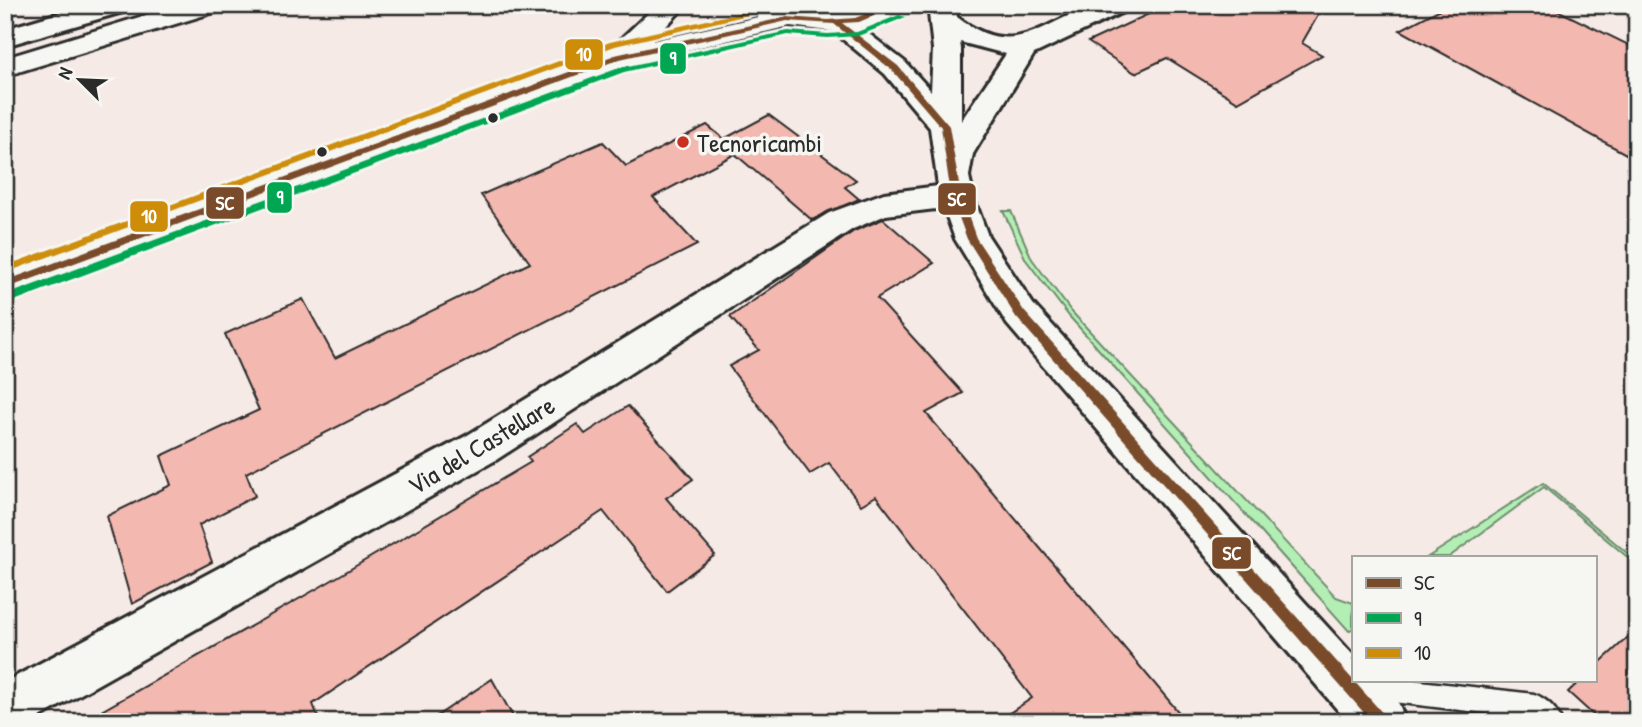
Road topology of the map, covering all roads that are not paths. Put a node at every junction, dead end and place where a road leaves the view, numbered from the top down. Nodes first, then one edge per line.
1 (116, 5) edge
2 (208, 5) edge
3 (673, 5) edge
4 (754, 5) edge
5 (895, 5) edge
6 (1115, 5) edge
7 (942, 12) edge
8 (787, 19) junction
9 (836, 22) junction
10 (5, 38) edge
11 (1024, 48) junction
12 (618, 57) junction
13 (5, 67) edge
14 (945, 126) junction
15 (955, 186) junction
16 (5, 285) edge
17 (1346, 685) junction
18 (5, 709) edge
19 (1381, 722) edge
20 (1550, 722) edge

1 - 10 main road
2 - 13 main road
3 - 12 main road
4 - 8 main road
5 - 9 main road
6 - 11 main road
7 - 11 main road
7 - 14 main road
8 - 9 main road
8 - 12 main road
9 - 14 main road
11 - 15 main road
12 - 16 main road
14 - 15 main road
15 - 17 main road
15 - 18 main road, Via del Castellare
17 - 19 main road
17 - 20 lane

